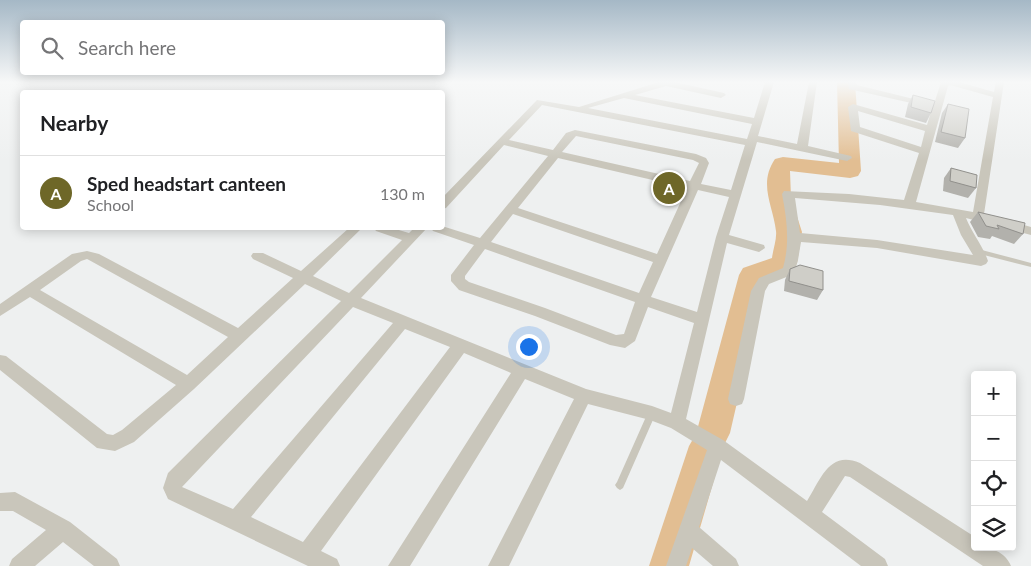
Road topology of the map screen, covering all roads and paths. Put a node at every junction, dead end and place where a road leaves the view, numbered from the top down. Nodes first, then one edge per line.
1 (534, 108) edge
2 (582, 108) edge
3 (691, 108) edge
4 (716, 108) edge
5 (762, 108) edge
6 (809, 108) edge
7 (853, 108) edge
8 (858, 108) edge
9 (936, 108) edge
10 (996, 108) edge
11 (714, 113) junction
12 (758, 122) junction
13 (931, 129) junction
14 (752, 141) junction
15 (503, 142) junction
16 (802, 148) junction
17 (924, 151) junction
18 (555, 155) junction
19 (847, 158) dead end
20 (694, 186) junction
21 (735, 195) junction
22 (445, 202) edge
23 (909, 205) junction
24 (512, 210) junction
25 (958, 213) junction
26 (978, 216) junction
27 (354, 230) edge
28 (394, 230) edge
29 (443, 230) edge
30 (1031, 231) edge
31 (416, 233) edge
32 (722, 237) junction
33 (796, 237) junction
34 (482, 243) junction
35 (759, 248) dead end
36 (978, 251) junction
37 (258, 256) dead end
38 (661, 260) junction
39 (1031, 265) edge
40 (303, 277) junction
41 (30, 290) junction
42 (351, 300) junction
43 (643, 300) junction
44 (0, 311) edge
45 (702, 320) junction
46 (403, 321) junction
47 (239, 336) junction
48 (461, 345) junction
49 (0, 361) edge
50 (522, 370) junction
51 (188, 384) junction
52 (584, 396) junction
53 (736, 399) dead end
54 (652, 413) junction
55 (677, 423) junction
56 (717, 446) junction
57 (620, 485) dead end
58 (0, 502) edge
59 (810, 514) junction
60 (236, 520) junction
61 (63, 529) junction
62 (687, 530) junction
63 (306, 554) junction
64 (20, 566) edge
65 (110, 566) edge
66 (330, 566) edge
67 (398, 566) edge
68 (498, 566) edge
69 (676, 566) edge
70 (729, 566) edge
71 (878, 566) edge
72 (1001, 566) edge

1 - 15 street
2 - 14 street
3 - 11 street
4 - 11 street
5 - 12 street
6 - 16 street
7 - 17 street
8 - 13 street
9 - 13 street
10 - 26 street
11 - 12 street
12 - 14 street
13 - 17 street
14 - 16 street
14 - 21 street
15 - 18 street
15 - 22 street
16 - 19 street
17 - 23 street
18 - 20 street
18 - 20 street
18 - 24 street
20 - 21 street
20 - 38 street
21 - 32 street
23 - 25 street
23 - 33 street
24 - 34 street
24 - 38 street
25 - 26 street
25 - 36 street
26 - 30 street
27 - 40 street
28 - 31 street
29 - 34 street
31 - 42 street
32 - 35 street
32 - 45 street
33 - 36 street
33 - 53 street
34 - 43 street
34 - 43 street
36 - 39 lane
37 - 40 street
38 - 43 street
40 - 42 street
40 - 47 street
41 - 44 street
41 - 47 street
41 - 51 street
42 - 46 street
42 - 60 street
43 - 45 street
45 - 55 street
46 - 48 street
46 - 60 street
47 - 51 street
48 - 50 street
48 - 63 street
49 - 51 street
50 - 52 street
50 - 67 street
52 - 54 street
52 - 68 street
54 - 55 street
54 - 57 lane
55 - 56 street
56 - 59 street
56 - 62 street
58 - 61 street
59 - 71 street
59 - 72 street
60 - 63 street
61 - 64 street
61 - 65 street
62 - 69 street
62 - 70 street
63 - 66 street

